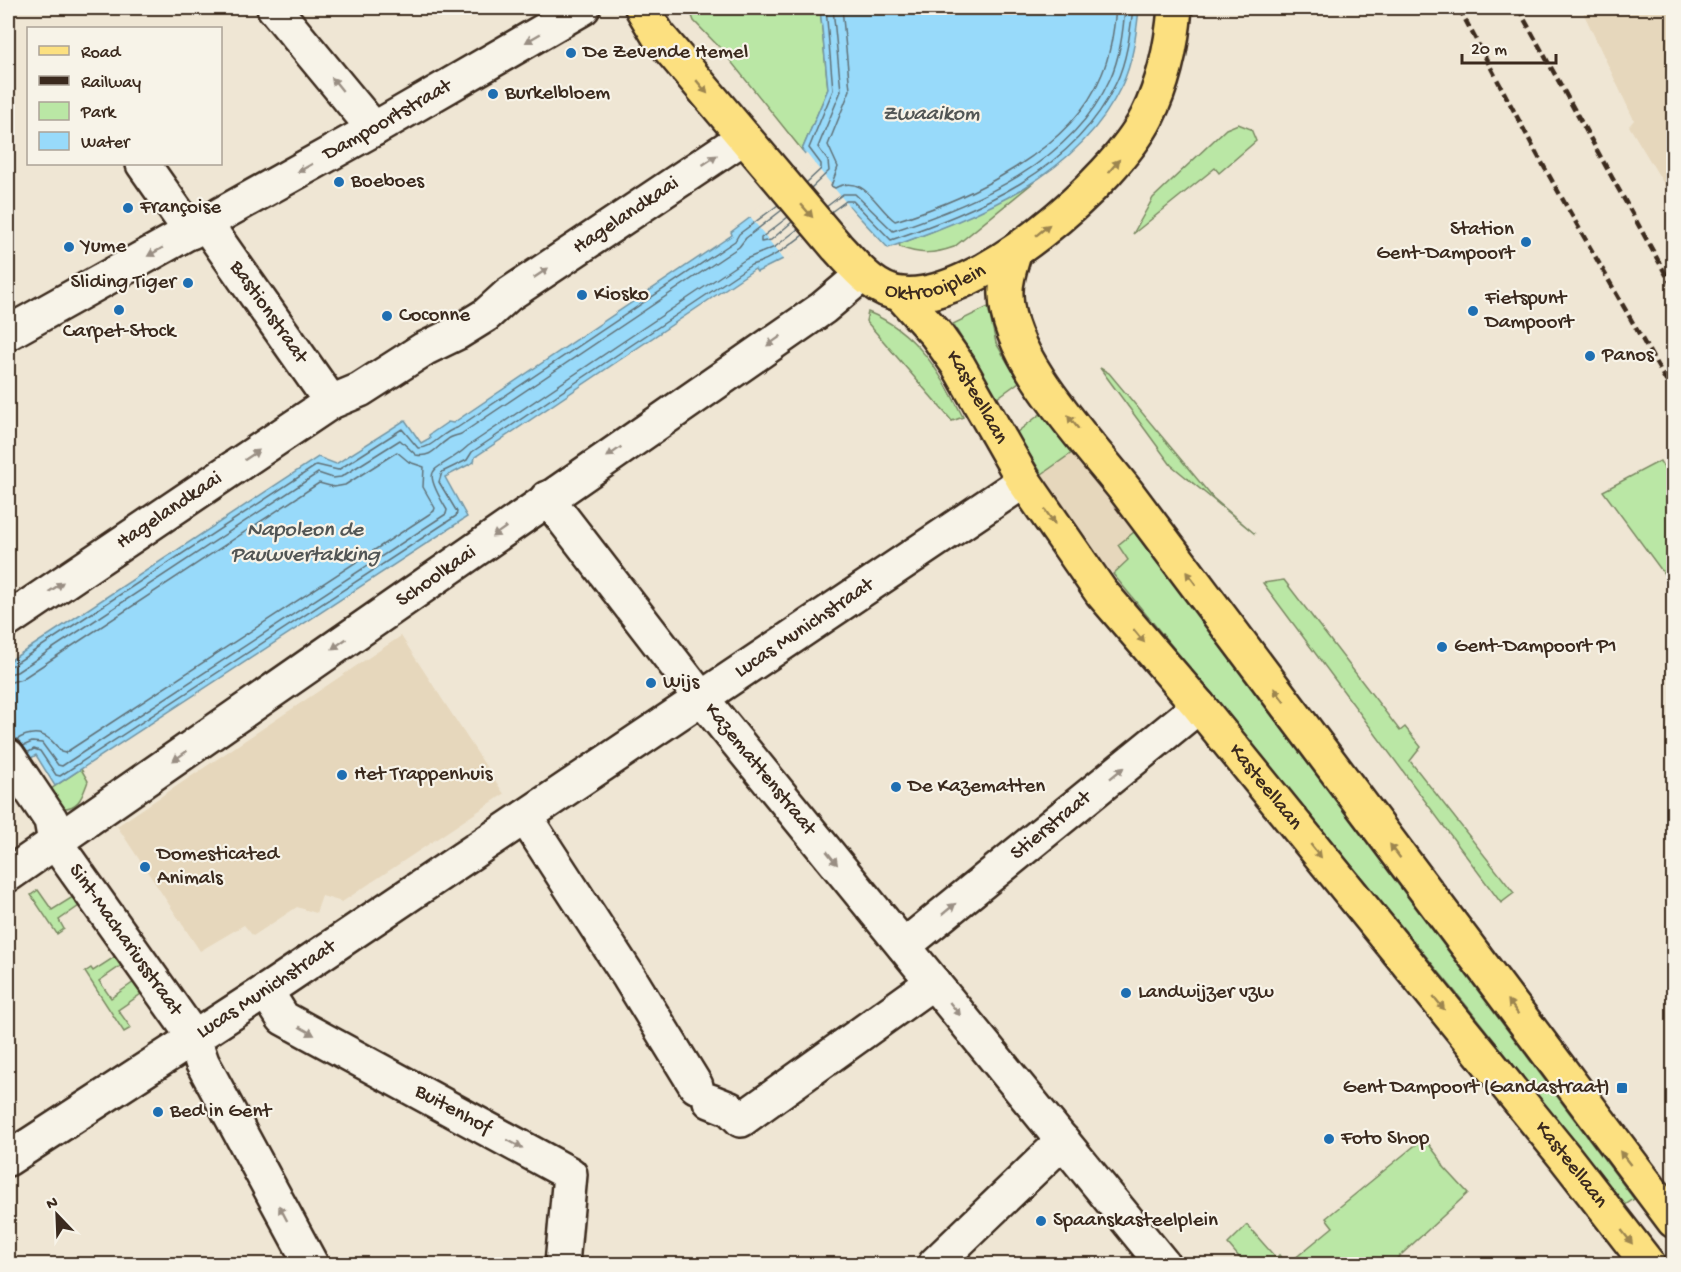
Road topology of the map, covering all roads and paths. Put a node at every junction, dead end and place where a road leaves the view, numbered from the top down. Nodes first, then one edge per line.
1 (274, 8) edge
2 (583, 8) edge
3 (642, 8) edge
4 (1175, 8) edge
5 (374, 129) junction
6 (744, 137) junction
7 (144, 165) edge
8 (198, 228) junction
9 (1014, 254) junction
10 (862, 275) junction
11 (901, 294) junction
12 (8, 333) edge
13 (331, 402) junction
14 (1024, 481) junction
15 (547, 498) junction
16 (8, 620) edge
17 (702, 699) junction
18 (1199, 706) junction
19 (8, 756) edge
20 (525, 817) junction
21 (53, 831) junction
22 (8, 875) edge
23 (904, 946) junction
24 (933, 982) junction
25 (266, 991) junction
26 (193, 1036) junction
27 (1055, 1130) junction
28 (8, 1160) edge
29 (1674, 1221) edge
30 (310, 1264) edge
31 (562, 1264) edge
32 (935, 1264) edge
33 (1163, 1264) edge
34 (1647, 1264) edge

5 -> 1 street
2 -> 5 street, Dampoortstraat
3 -> 6 main road, Oktrooiplein
9 -> 4 main road, Oktrooiplein
5 -> 8 street, Dampoortstraat
6 -> 10 main road, Oktrooiplein
13 -> 6 street, Hagelandkaai
7 - 8 street
8 -> 12 street, Dampoortstraat
8 - 13 street, Bastionstraat
9 - 11 main road, Oktrooiplein
29 -> 9 main road
10 - 11 main road, Oktrooiplein
10 -> 15 street, Schoolkaai
11 - 14 main road, Kasteellaan
16 -> 13 street, Hagelandkaai
14 - 17 street, Lucas Munichstraat
14 -> 18 main road, Kasteellaan
15 - 17 street, Kazemattenstraat
15 -> 21 street, Schoolkaai
17 - 20 street, Lucas Munichstraat
17 -> 23 street, Kazemattenstraat
23 -> 18 street, Stierstraat
18 -> 34 main road, Kasteellaan
19 - 21 street, Sint-Machariusstraat
20 - 24 street
20 - 25 street, Lucas Munichstraat
21 - 22 street, Schoolkaai
21 - 26 street, Sint-Machariusstraat
23 - 24 street, Kazemattenstraat
24 -> 27 street, Kazemattenstraat
25 - 26 street, Lucas Munichstraat
25 -> 31 street, Buitenhof
26 - 28 street, Lucas Munichstraat
30 -> 26 street, Sint-Machariusstraat
27 - 32 street
27 - 33 street

